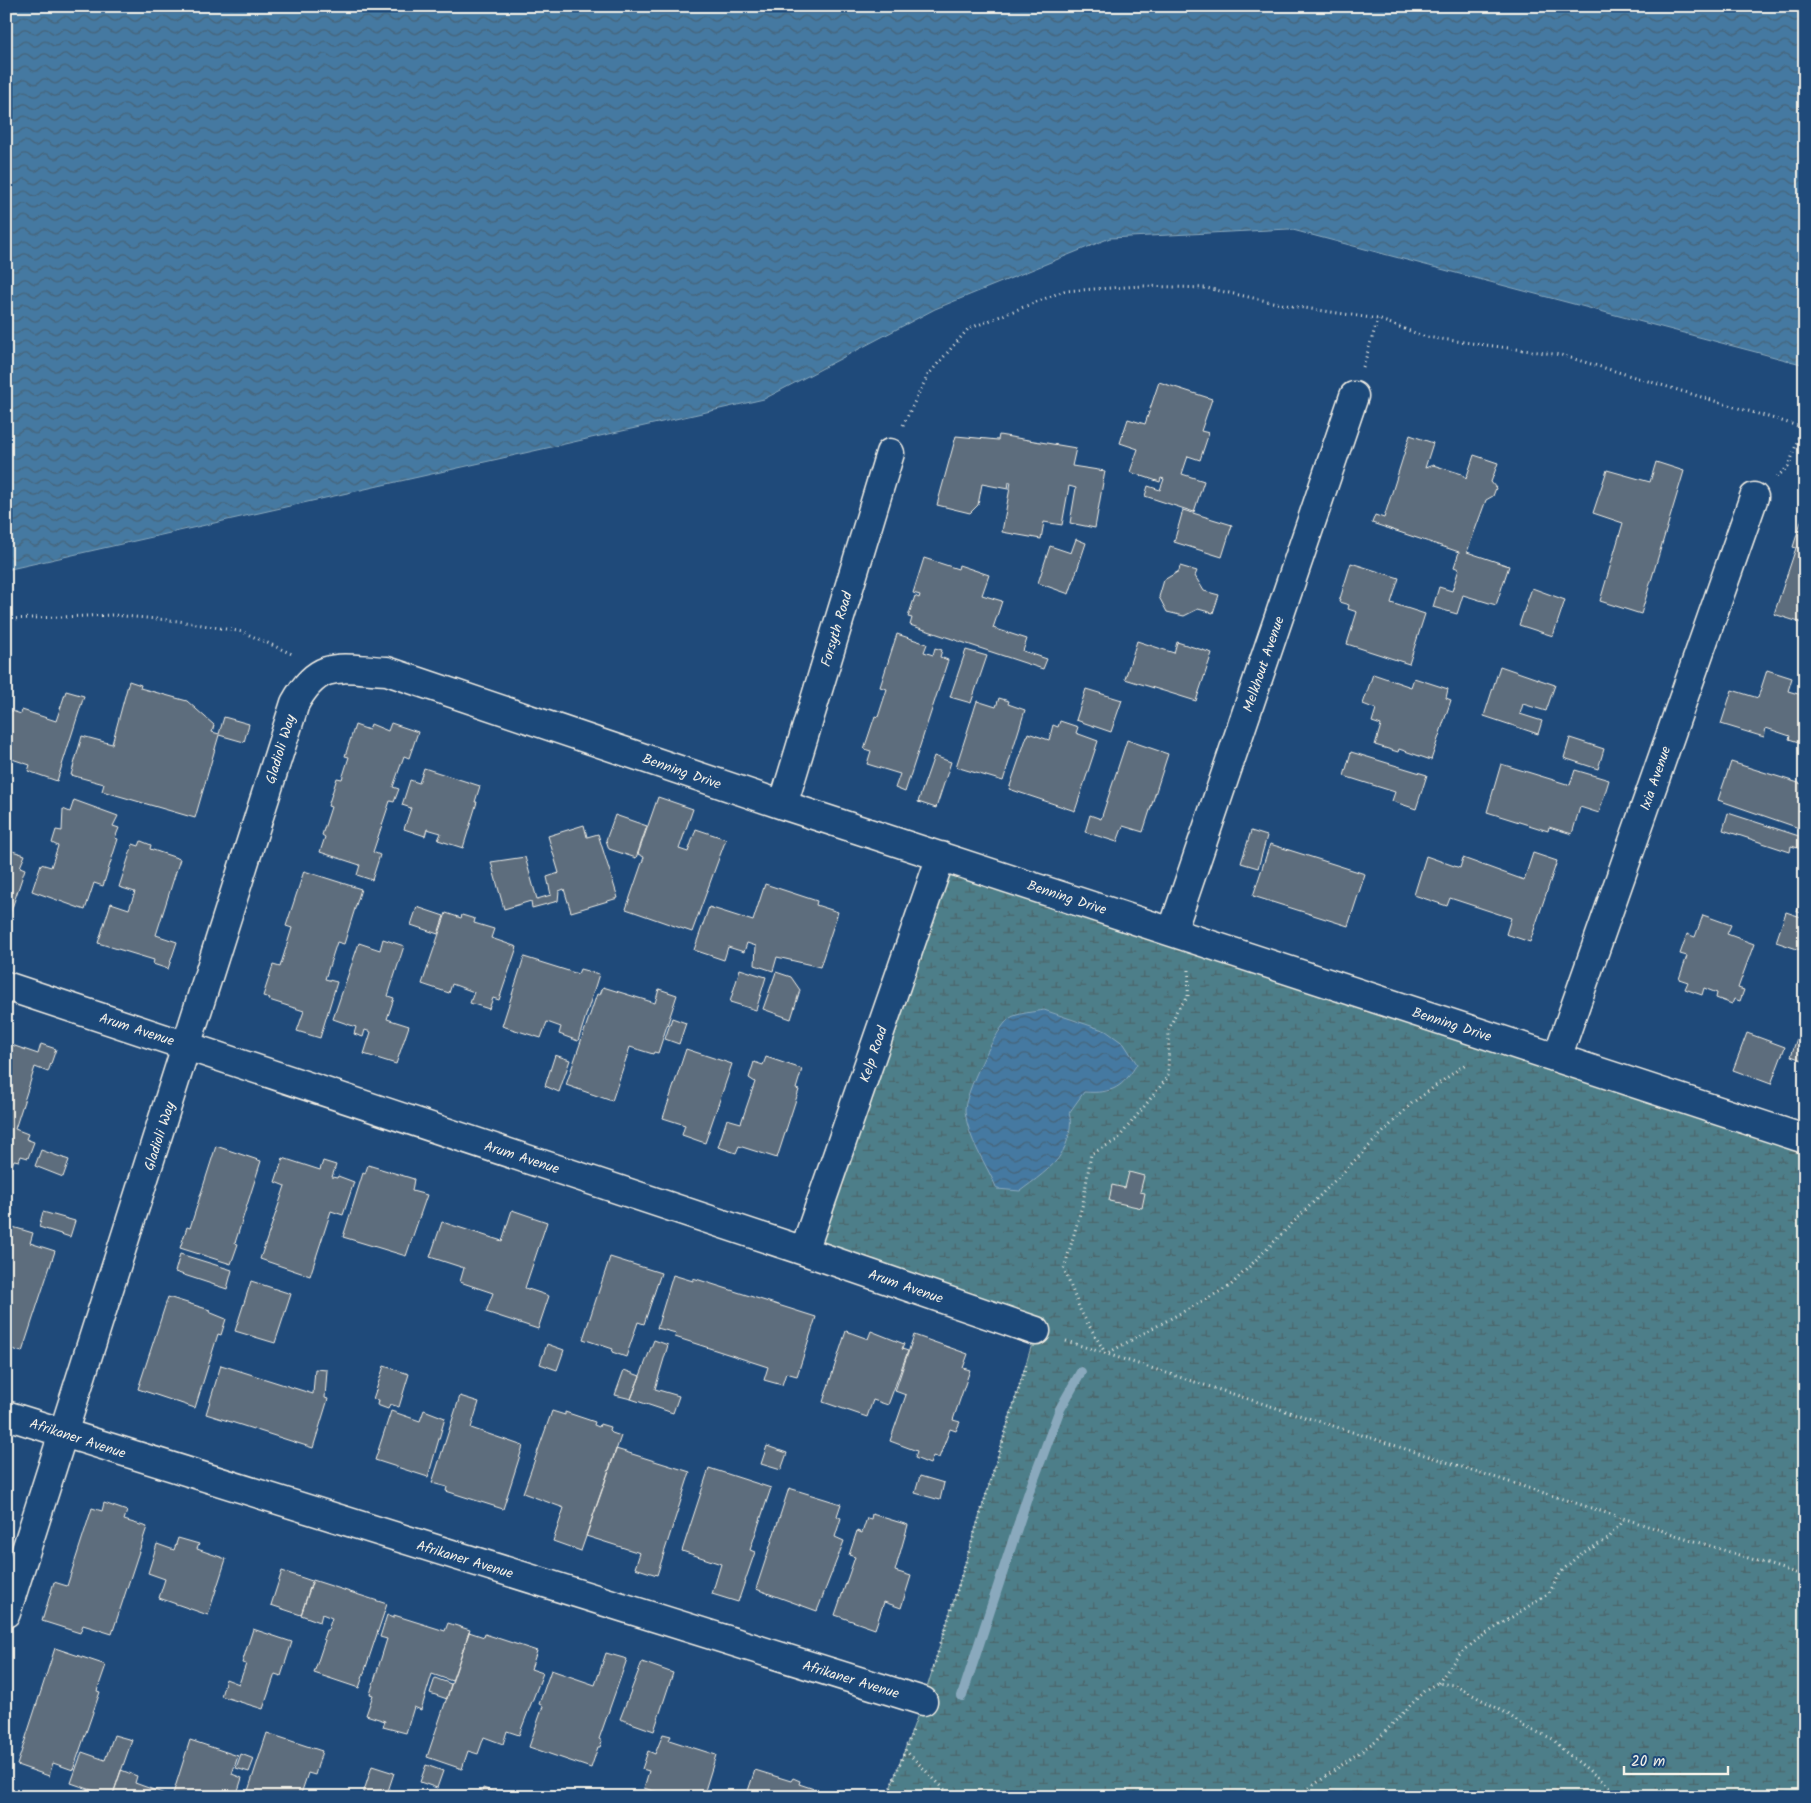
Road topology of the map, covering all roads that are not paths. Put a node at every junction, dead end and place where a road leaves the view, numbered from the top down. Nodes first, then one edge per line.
1 (1354, 396) road end
2 (890, 453) road end
3 (1754, 498) road end
4 (328, 669) joint
5 (783, 805) junction
6 (941, 856) junction
7 (1182, 935) junction
8 (6, 986) edge
9 (188, 1046) junction
10 (1557, 1058) junction
11 (1805, 1139) edge
12 (804, 1251) junction
13 (1036, 1331) road end
14 (6, 1414) edge
15 (65, 1434) junction
16 (6, 1613) edge
17 (923, 1701) road end

1 - 7 street, Melkhout Avenue
2 - 5 street, Forsyth Road
3 - 10 street, Ixia Avenue
4 - 5 street, Benning Drive
4 - 9 street, Gladioli Way
5 - 6 street, Benning Drive
6 - 7 street, Benning Drive
6 - 12 street, Kelp Road
7 - 10 street, Benning Drive
8 - 9 street, Arum Avenue
9 - 12 street, Arum Avenue
9 - 15 street, Gladioli Way
10 - 11 street, Benning Drive
12 - 13 street, Arum Avenue
14 - 15 street, Afrikaner Avenue
15 - 16 street, Gladioli Way
15 - 17 street, Afrikaner Avenue

